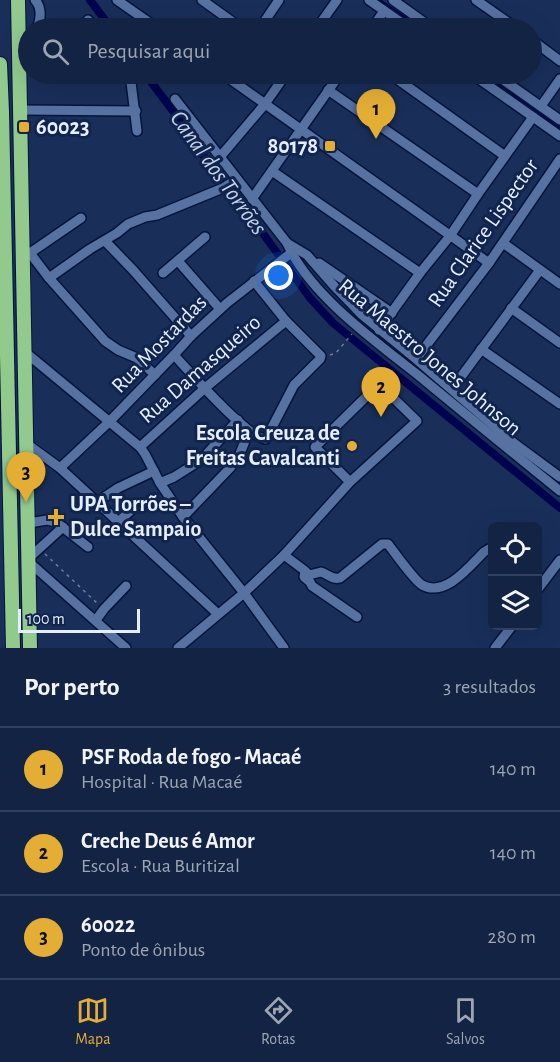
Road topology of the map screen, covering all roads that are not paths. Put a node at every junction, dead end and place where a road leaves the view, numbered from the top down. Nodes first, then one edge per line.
1 (18, 0) edge
2 (35, 0) edge
3 (117, 0) edge
4 (202, 0) edge
5 (279, 0) edge
6 (337, 0) edge
7 (369, 0) edge
8 (393, 0) edge
9 (476, 0) edge
10 (384, 11) junction
11 (20, 18) edge
12 (39, 18) edge
13 (143, 18) edge
14 (227, 18) edge
15 (267, 18) edge
16 (324, 18) edge
17 (379, 18) edge
18 (394, 18) edge
19 (418, 18) edge
20 (502, 18) edge
21 (542, 48) edge
22 (560, 61) edge
23 (0, 64) edge
24 (560, 79) edge
25 (22, 84) edge
26 (132, 84) edge
27 (238, 84) edge
28 (279, 84) edge
29 (332, 84) edge
30 (404, 84) edge
31 (486, 84) edge
32 (509, 84) edge
33 (328, 90) junction
34 (175, 99) dead end
35 (265, 105) junction
36 (541, 106) junction
37 (21, 110) junction
38 (136, 111) junction
39 (1, 112) edge
40 (533, 117) junction
41 (560, 120) edge
42 (301, 130) junction
43 (137, 131) dead end
44 (560, 136) edge
45 (505, 156) junction
46 (219, 157) junction
47 (560, 159) edge
48 (272, 171) junction
49 (237, 179) junction
50 (478, 194) junction
51 (252, 199) junction
52 (81, 218) dead end
53 (450, 236) junction
54 (205, 237) dead end
55 (105, 241) junction
56 (286, 243) junction
57 (503, 243) junction
58 (26, 254) junction
59 (307, 255) junction
60 (284, 258) junction
61 (178, 261) junction
62 (489, 263) junction
63 (540, 270) junction
64 (163, 273) dead end
65 (420, 273) junction
66 (49, 278) junction
67 (254, 281) junction
68 (560, 284) edge
69 (511, 308) junction
70 (220, 309) junction
71 (392, 313) junction
72 (286, 321) junction
73 (380, 330) junction
74 (190, 336) junction
75 (560, 343) edge
76 (481, 349) junction
77 (26, 352) junction
78 (174, 355) junction
79 (416, 359) junction
80 (155, 375) junction
81 (205, 388) junction
82 (452, 389) junction
83 (560, 404) edge
84 (237, 420) junction
85 (109, 422) junction
86 (249, 431) junction
87 (27, 444) junction
88 (140, 447) junction
89 (60, 468) junction
90 (154, 471) junction
91 (560, 477) edge
92 (350, 482) junction
93 (160, 483) junction
94 (560, 491) edge
95 (97, 502) junction
96 (138, 505) dead end
97 (183, 517) junction
98 (118, 522) junction
99 (29, 523) junction
100 (63, 527) junction
101 (88, 547) dead end
102 (488, 550) edge
103 (284, 555) junction
104 (33, 556) junction
105 (560, 560) edge
106 (304, 570) junction
107 (542, 581) edge
108 (126, 586) dead end
109 (244, 593) junction
110 (218, 614) junction
111 (357, 617) dead end
112 (96, 620) junction
113 (509, 630) edge
114 (13, 648) edge
115 (30, 648) edge
116 (126, 648) edge
117 (178, 648) edge
118 (284, 648) edge
119 (495, 648) edge

1 - 11 highway
2 - 12 street
3 - 13 street
4 - 14 street
5 - 15 street
6 - 16 street
7 - 10 street
8 - 19 street
9 - 20 street
10 - 17 street
10 - 18 street
21 - 22 street
23 - 39 highway
24 - 36 street
25 - 37 highway
26 - 38 street
27 - 35 street
28 - 35 street
29 - 33 street
30 - 45 street
31 - 40 street
32 - 36 street
33 - 42 street
33 - 50 street
34 - 46 street, Rua Maestro Jones Johnson
35 - 42 street
35 - 46 street
36 - 41 street
37 - 38 street
37 - 58 highway
38 - 43 street
39 - 114 highway
40 - 44 street
40 - 45 street
42 - 48 street
42 - 53 street
45 - 50 street
46 - 49 street, Rua Maestro Jones Johnson
47 - 57 street, Rua Clarice Lispector
48 - 51 street
48 - 65 street
49 - 51 street, Rua Maestro Jones Johnson
49 - 55 street
50 - 53 street
51 - 56 street, Rua Maestro Jones Johnson
52 - 58 street
53 - 62 street
53 - 65 street
54 - 61 street
55 - 66 street
55 - 74 street
56 - 59 street, Rua Maestro Jones Johnson
56 - 60 street, Rua Maestro Jones Johnson
57 - 62 street, Rua Clarice Lispector
57 - 63 street
58 - 66 street
58 - 77 highway
59 - 71 street
59 - 73 street, Rua Maestro Jones Johnson
60 - 67 street, Rua Mostardas
60 - 94 street, Rua Maestro Jones Johnson
61 - 64 street
61 - 70 street
62 - 79 street, Rua Clarice Lispector
63 - 68 street
63 - 69 street
65 - 71 street
66 - 80 street
67 - 70 street, Rua Mostardas
67 - 72 street
69 - 75 street
69 - 76 street
70 - 74 street, Rua Mostardas
71 - 73 street
72 - 81 street, Rua Damasqueiro
72 - 86 street
73 - 79 street, Rua Maestro Jones Johnson
74 - 78 street, Rua Mostardas
76 - 82 street
76 - 83 street
77 - 85 street
77 - 87 highway
78 - 80 street, Rua Mostardas
78 - 81 street
79 - 82 street, Rua Maestro Jones Johnson
80 - 85 street, Rua Mostardas
81 - 84 street
81 - 88 street, Rua Damasqueiro
82 - 91 street, Rua Maestro Jones Johnson
84 - 86 street
84 - 93 street
85 - 88 street
85 - 89 street, Rua Mostardas
86 - 97 street
87 - 89 street
87 - 99 highway
88 - 90 street
89 - 95 street
90 - 93 street
90 - 95 street
92 - 92 street
92 - 103 street
93 - 97 street
95 - 98 street
96 - 98 street
97 - 109 street
98 - 110 street
99 - 100 street
99 - 104 highway
100 - 101 street
100 - 104 street
102 - 106 street
103 - 106 street
103 - 109 street
104 - 112 street
104 - 115 highway
105 - 107 street
106 - 111 street
108 - 112 street
109 - 110 street
109 - 118 street
110 - 117 street
112 - 116 street
113 - 119 street

